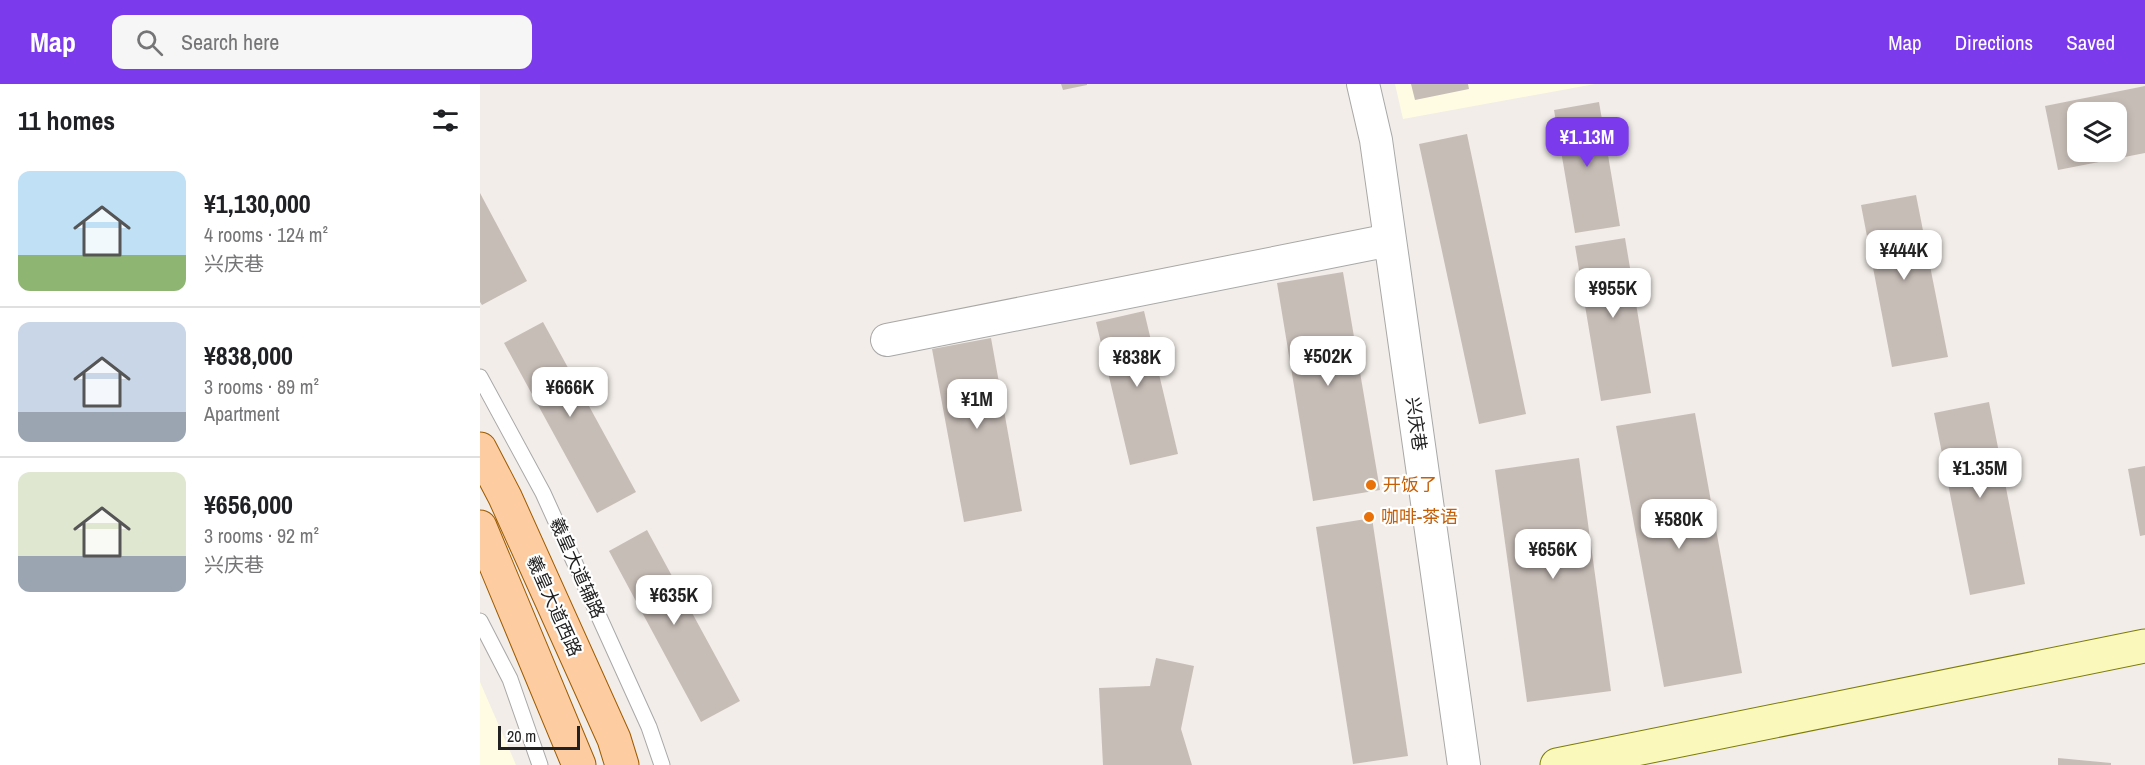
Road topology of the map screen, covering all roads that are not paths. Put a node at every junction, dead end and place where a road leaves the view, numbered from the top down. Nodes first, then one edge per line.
1 (1363, 84) edge
2 (1390, 240) junction
3 (887, 340) dead end
4 (480, 377) edge
5 (480, 449) edge
6 (480, 527) edge
7 (480, 621) edge
8 (2145, 646) edge
9 (540, 765) edge
10 (579, 765) edge
11 (622, 765) edge
12 (662, 765) edge
13 (1464, 765) edge
14 (1557, 765) edge

1 - 2 street, 兴庆巷
2 - 3 street
2 - 13 street, 兴庆巷
4 - 12 lane, 羲皇大道辅路
5 - 11 main road, 羲皇大道西路
6 - 10 main road, 羲皇大道西路
7 - 9 lane
8 - 14 main road

